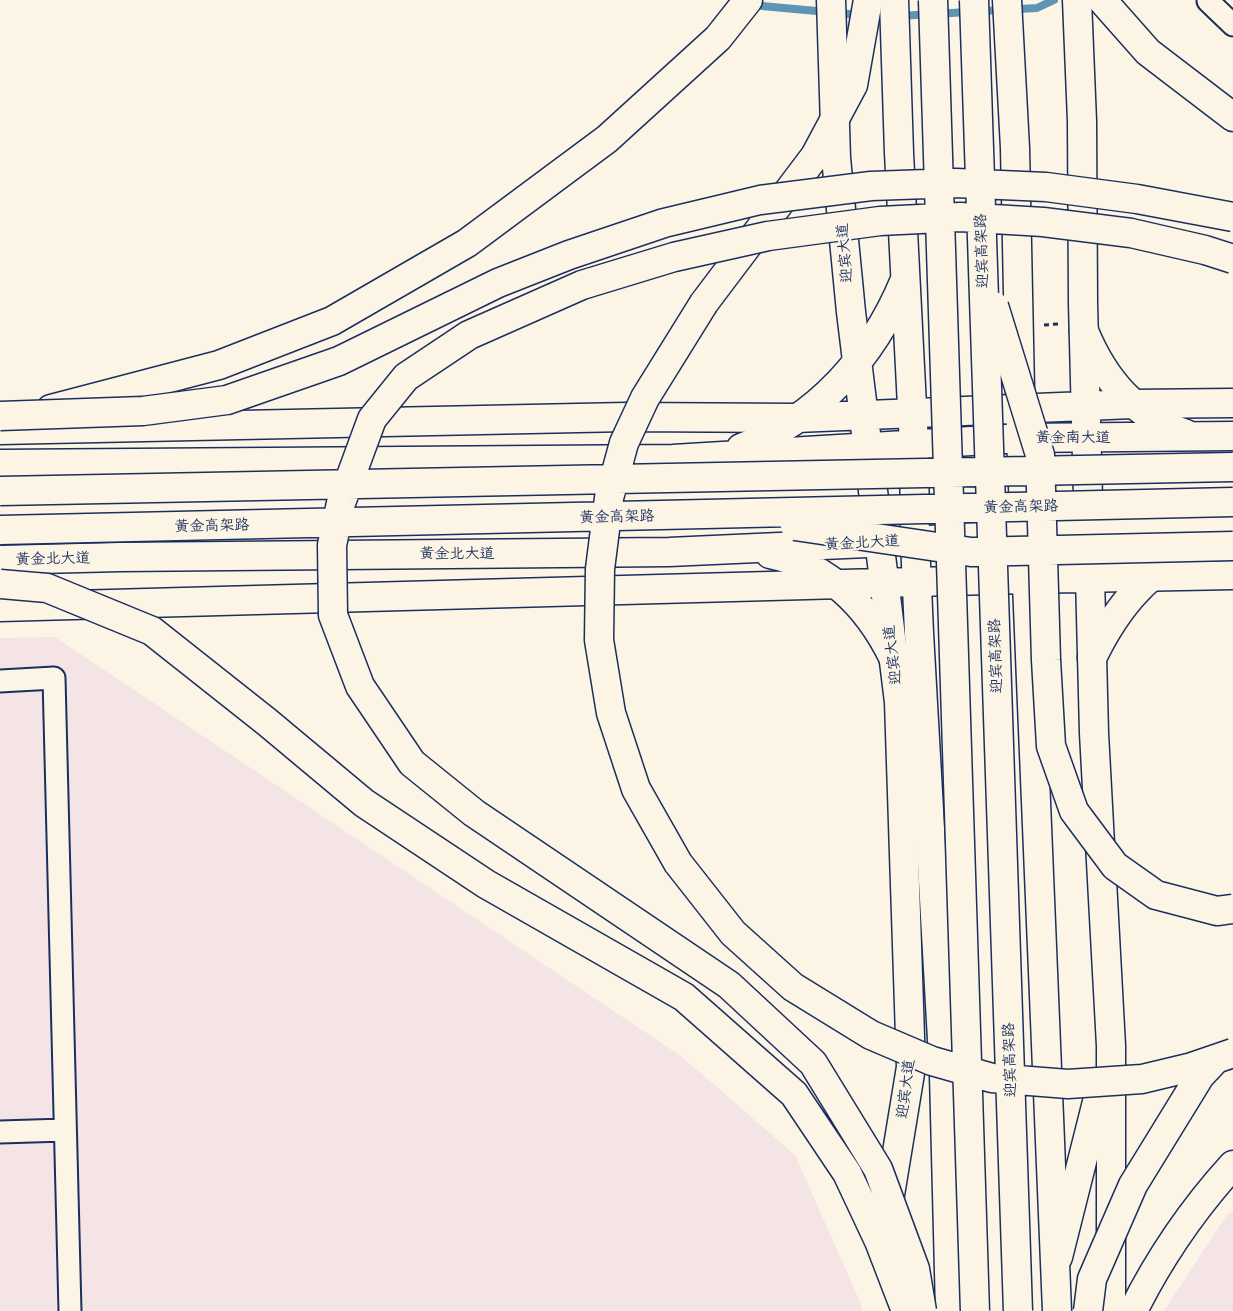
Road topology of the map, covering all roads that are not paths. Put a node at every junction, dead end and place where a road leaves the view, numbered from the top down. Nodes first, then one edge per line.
1 (748, 0) edge
2 (831, 0) edge
3 (868, 0) edge
4 (894, 0) edge
5 (933, 0) edge
6 (974, 0) edge
7 (1007, 0) edge
8 (1077, 0) edge
9 (1102, 0) edge
10 (1208, 1) edge
11 (1233, 25) edge
12 (1233, 117) edge
13 (1233, 217) edge
14 (1233, 259) edge
15 (983, 270) junction
16 (906, 278) junction
17 (1084, 331) junction
18 (857, 363) junction
19 (1233, 403) edge
20 (1133, 404) junction
21 (1086, 406) junction
22 (1020, 409) junction
23 (912, 413) junction
24 (29, 414) junction
25 (864, 415) junction
26 (0, 416) edge
27 (798, 418) junction
28 (0, 430) edge
29 (1194, 436) junction
30 (1233, 436) edge
31 (1021, 438) junction
32 (1086, 438) junction
33 (914, 445) junction
34 (867, 448) junction
35 (722, 456) junction
36 (0, 464) edge
37 (1233, 468) edge
38 (0, 491) edge
39 (1233, 502) edge
40 (722, 515) junction
41 (0, 530) edge
42 (1089, 533) junction
43 (1024, 534) junction
44 (1231, 536) edge
45 (915, 541) junction
46 (879, 543) junction
47 (734, 549) junction
48 (0, 560) edge
49 (1151, 575) junction
50 (1233, 575) edge
51 (1090, 577) junction
52 (1026, 579) junction
53 (884, 582) junction
54 (917, 582) junction
55 (0, 584) edge
56 (835, 584) junction
57 (0, 606) edge
58 (1092, 658) junction
59 (894, 659) junction
60 (0, 681) edge
61 (1233, 909) edge
62 (1233, 1041) edge
63 (1111, 1046) junction
64 (1233, 1053) edge
65 (65, 1130) junction
66 (0, 1132) edge
67 (1233, 1165) edge
68 (1055, 1268) junction
69 (70, 1311) edge
70 (891, 1311) edge
71 (906, 1311) edge
72 (922, 1311) edge
73 (950, 1311) edge
74 (974, 1311) edge
75 (1018, 1311) edge
76 (1057, 1311) edge
77 (1088, 1311) edge
78 (1112, 1311) edge
79 (1133, 1311) edge

1 - 24 main road, bridge
2 - 18 main road, 迎宾大道
3 - 64 main road, bridge
4 - 16 main road, 迎宾大道
5 - 74 main road, bridge
6 - 15 main road, 迎宾高架路, bridge
7 - 22 main road
8 - 17 main road
9 - 12 main road
10 - 11 street
13 - 24 main road, bridge
14 - 72 main road, bridge
15 - 61 main road, bridge
15 - 75 main road, 迎宾高架路, bridge
16 - 18 main road
16 - 23 main road, 迎宾大道
17 - 20 main road
17 - 21 main road
18 - 25 main road, 迎宾大道
18 - 27 main road
19 - 20 main road
20 - 21 main road
20 - 29 main road
21 - 22 main road
21 - 32 main road
22 - 23 main road
22 - 31 main road
23 - 25 main road
23 - 33 main road, 迎宾大道
24 - 26 main road, bridge
25 - 27 main road
25 - 34 main road, 迎宾大道
27 - 28 main road
27 - 35 main road
29 - 30 main road, 黄金南大道
29 - 32 main road, 黄金南大道
31 - 32 main road, 黄金南大道
31 - 33 main road, 黄金南大道
31 - 43 main road
32 - 42 main road
33 - 34 main road
33 - 45 main road, 迎宾大道
34 - 35 main road
34 - 46 main road, 迎宾大道
35 - 36 main road
37 - 38 main road, bridge
39 - 40 main road, 黄金高架路, bridge
40 - 41 main road, 黄金高架路, bridge
40 - 44 main road, bridge
42 - 43 main road
42 - 44 main road
42 - 51 main road
43 - 45 main road
43 - 52 main road
44 - 49 main road
45 - 46 main road, 黄金北大道
45 - 54 main road, 迎宾大道
46 - 47 main road, 黄金北大道
46 - 53 main road, 迎宾大道
47 - 48 main road, 黄金北大道
47 - 56 main road
49 - 50 main road
49 - 51 main road
49 - 58 main road
51 - 52 main road
51 - 58 main road
52 - 54 main road
52 - 68 main road
53 - 54 main road
53 - 56 main road
53 - 59 main road, 迎宾大道
54 - 73 main road, 迎宾大道
55 - 71 main road, bridge
56 - 57 main road
56 - 59 main road
58 - 63 main road
59 - 70 main road, 迎宾大道
60 - 65 street
62 - 77 main road, bridge
63 - 68 main road
63 - 78 main road
65 - 66 street
65 - 69 street
67 - 79 main road
68 - 76 main road

